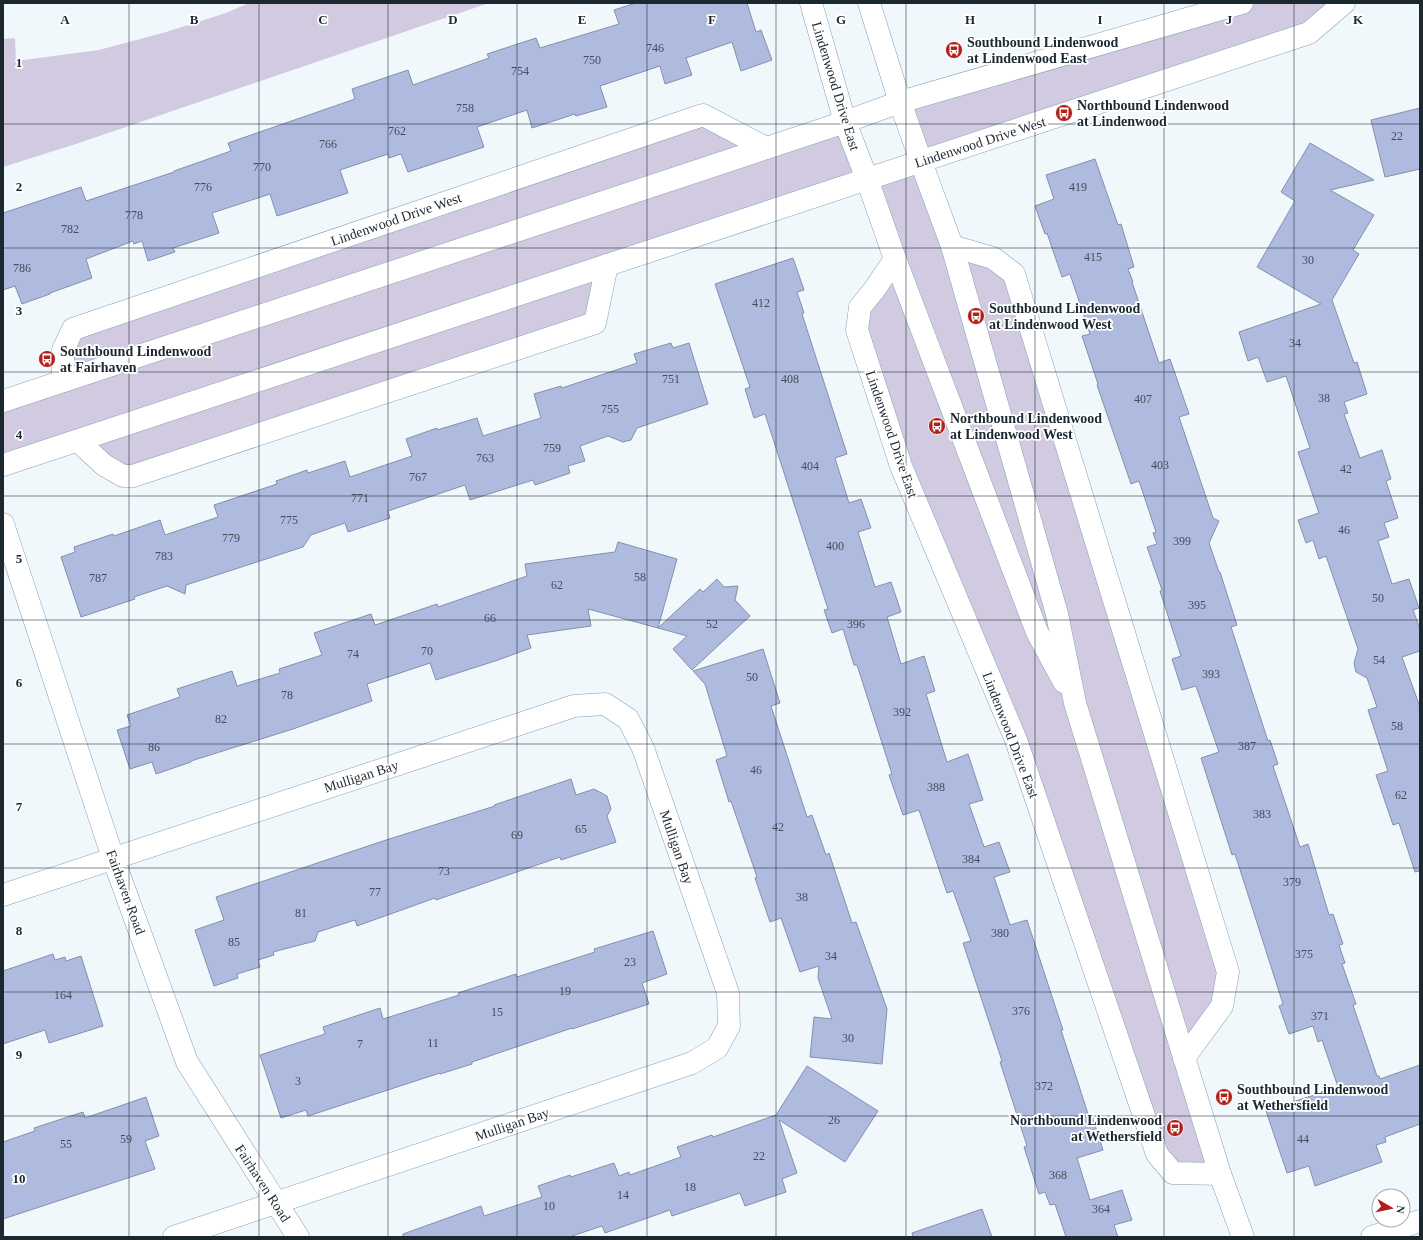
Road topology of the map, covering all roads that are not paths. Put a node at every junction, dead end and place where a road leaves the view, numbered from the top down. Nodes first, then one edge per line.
1 (811, 3) edge
2 (869, 3) edge
3 (1242, 3) edge
4 (1344, 3) edge
5 (900, 102) junction
6 (845, 122) junction
7 (766, 148) junction
8 (921, 162) junction
9 (867, 179) junction
10 (952, 246) junction
11 (895, 259) junction
12 (607, 265) junction
13 (63, 381) junction
14 (3, 401) edge
15 (78, 441) junction
16 (3, 466) edge
17 (3, 524) edge
18 (1074, 702) junction
19 (113, 858) junction
20 (3, 895) edge
21 (1184, 1058) junction
22 (1220, 1174) junction
23 (276, 1203) junction
24 (1420, 1221) edge
25 (174, 1237) edge
26 (298, 1237) edge
27 (1243, 1237) edge
28 (1372, 1237) edge

1 - 6 street, Lindenwood Drive East
2 - 5 street, Lindenwood Drive East
3 - 5 street
4 - 8 street, Lindenwood Drive West
5 - 6 street
5 - 8 street, Lindenwood Drive East
6 - 7 street
6 - 9 street, Lindenwood Drive East
7 - 13 street
7 - 13 street, Lindenwood Drive West
8 - 9 street, Lindenwood Drive West
8 - 10 street, Lindenwood Drive East
9 - 11 street, Lindenwood Drive East
9 - 12 street, Lindenwood Drive West
10 - 18 street, Lindenwood Drive East
10 - 21 street
11 - 18 street, Lindenwood Drive East
11 - 22 street, Lindenwood Drive East
12 - 15 street, Lindenwood Drive West
12 - 15 street
13 - 14 street
15 - 16 street, Lindenwood Drive West
17 - 19 street, Fairhaven Road
18 - 21 street, Lindenwood Drive East
19 - 20 street, Mulligan Bay
19 - 23 street, Fairhaven Road
19 - 23 street, Mulligan Bay
21 - 22 street, Lindenwood Drive East
22 - 27 street, Lindenwood Drive East
23 - 25 street, Mulligan Bay
23 - 26 street, Fairhaven Road
24 - 28 street

